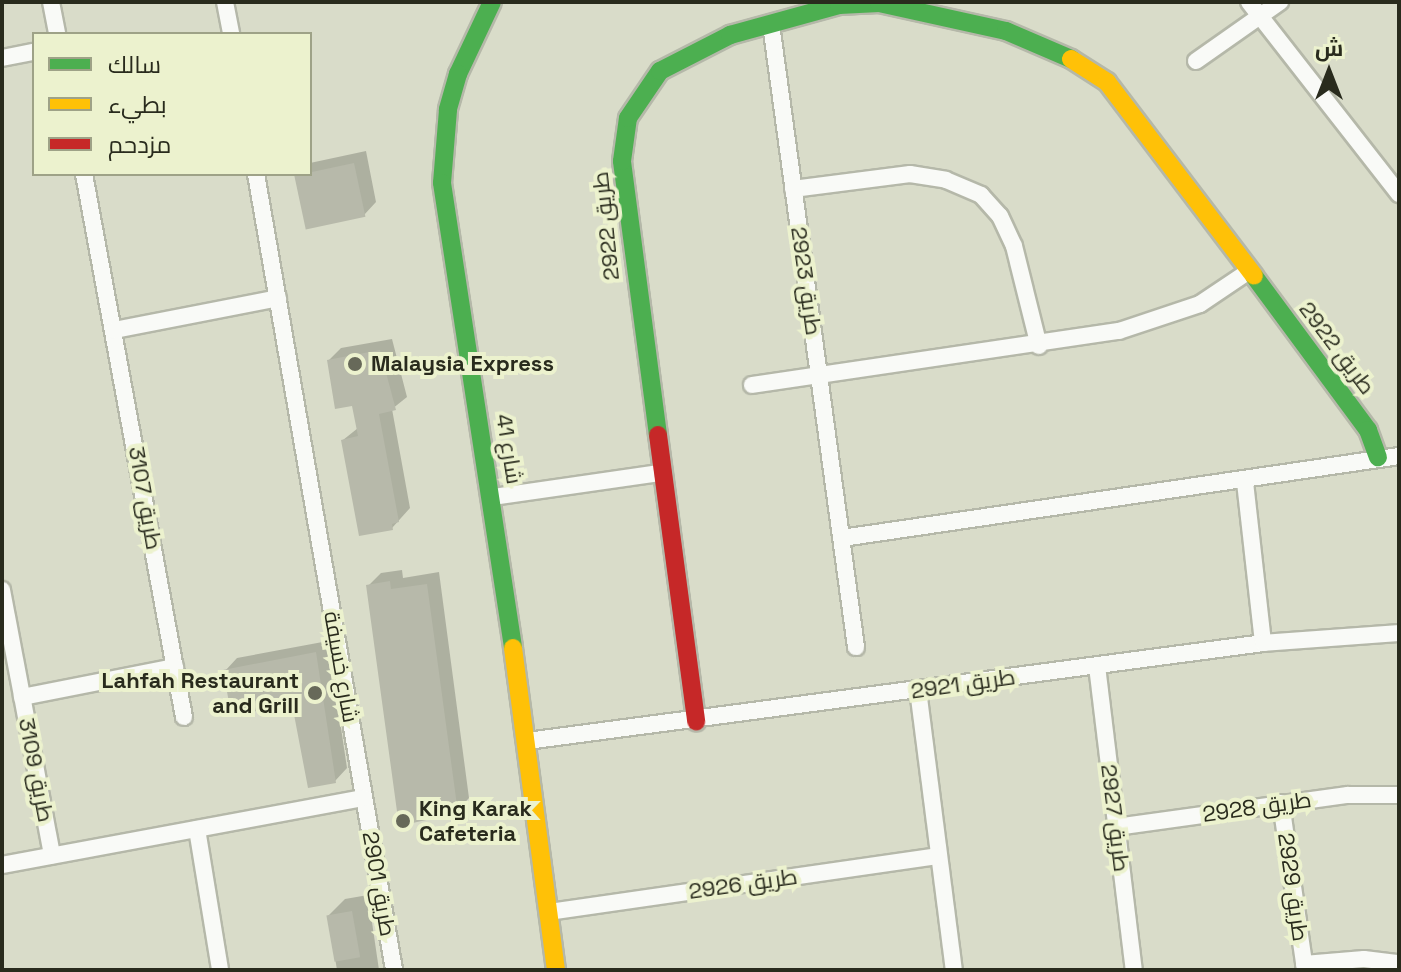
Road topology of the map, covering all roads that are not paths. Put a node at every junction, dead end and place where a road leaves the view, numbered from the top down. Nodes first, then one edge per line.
1 (51, 2) edge
2 (225, 2) edge
3 (492, 2) edge
4 (1249, 2) edge
5 (1280, 2) edge
6 (1261, 16) junction
7 (771, 24) junction
8 (57, 32) edge
9 (231, 32) edge
10 (32, 52) edge
11 (2, 58) edge
12 (1196, 61) dead end
13 (84, 176) edge
14 (256, 176) edge
15 (793, 189) junction
16 (1399, 194) edge
17 (1249, 271) junction
18 (278, 298) junction
19 (114, 330) junction
20 (1039, 346) junction
21 (819, 377) junction
22 (752, 385) dead end
23 (1399, 456) edge
24 (1378, 457) junction
25 (660, 473) junction
26 (1245, 482) junction
27 (493, 497) junction
28 (842, 538) junction
29 (2, 590) edge
30 (1399, 633) edge
31 (1263, 643) junction
32 (856, 647) dead end
33 (1097, 666) junction
34 (175, 667) junction
35 (918, 690) junction
36 (22, 697) junction
37 (184, 717) dead end
38 (696, 721) junction
39 (527, 741) junction
40 (1399, 795) edge
41 (364, 798) junction
42 (1281, 803) junction
43 (1116, 827) junction
44 (197, 829) junction
45 (52, 855) junction
46 (938, 856) junction
47 (2, 865) edge
48 (549, 912) junction
49 (1399, 963) edge
50 (1305, 967) edge
51 (220, 970) edge
52 (394, 970) edge
53 (556, 970) edge
54 (954, 970) edge
55 (1134, 970) edge

1 - 8 street
2 - 9 street
3 - 27 street, شارع 41
4 - 6 street
5 - 6 street
6 - 12 street
6 - 16 street
7 - 15 street, طريق 2923
7 - 17 street, طريق 2922
7 - 25 street, طريق 2922
10 - 11 street
13 - 19 street, طريق 3107
14 - 18 street, شارع خسيفة
15 - 20 street
15 - 21 street, طريق 2923
17 - 20 street
17 - 24 street, طريق 2922
18 - 19 street
18 - 41 street, شارع خسيفة
19 - 34 street, طريق 3107
20 - 21 street
21 - 22 street
21 - 28 street, طريق 2923
23 - 24 street
24 - 26 street
25 - 27 street
25 - 38 street, طريق 2922
26 - 28 street
26 - 31 street
27 - 39 street, شارع 41
28 - 32 street, طريق 2923
29 - 36 street, طريق 3109
30 - 31 street, طريق 2921
31 - 33 street, طريق 2921
33 - 35 street, طريق 2921
33 - 43 street, طريق 2927
34 - 36 street
34 - 37 street, طريق 3107
35 - 38 street, طريق 2921
35 - 46 street
36 - 45 street, طريق 3109
38 - 39 street, طريق 2921
39 - 48 street, شارع 41
40 - 42 street, طريق 2928
41 - 44 street
41 - 52 street, طريق 2901
42 - 43 street, طريق 2928
42 - 50 street, طريق 2929
43 - 55 street, طريق 2927
44 - 45 street
44 - 51 street
45 - 47 street
46 - 48 street, طريق 2926
46 - 54 street
48 - 53 street, شارع 41
49 - 50 street

